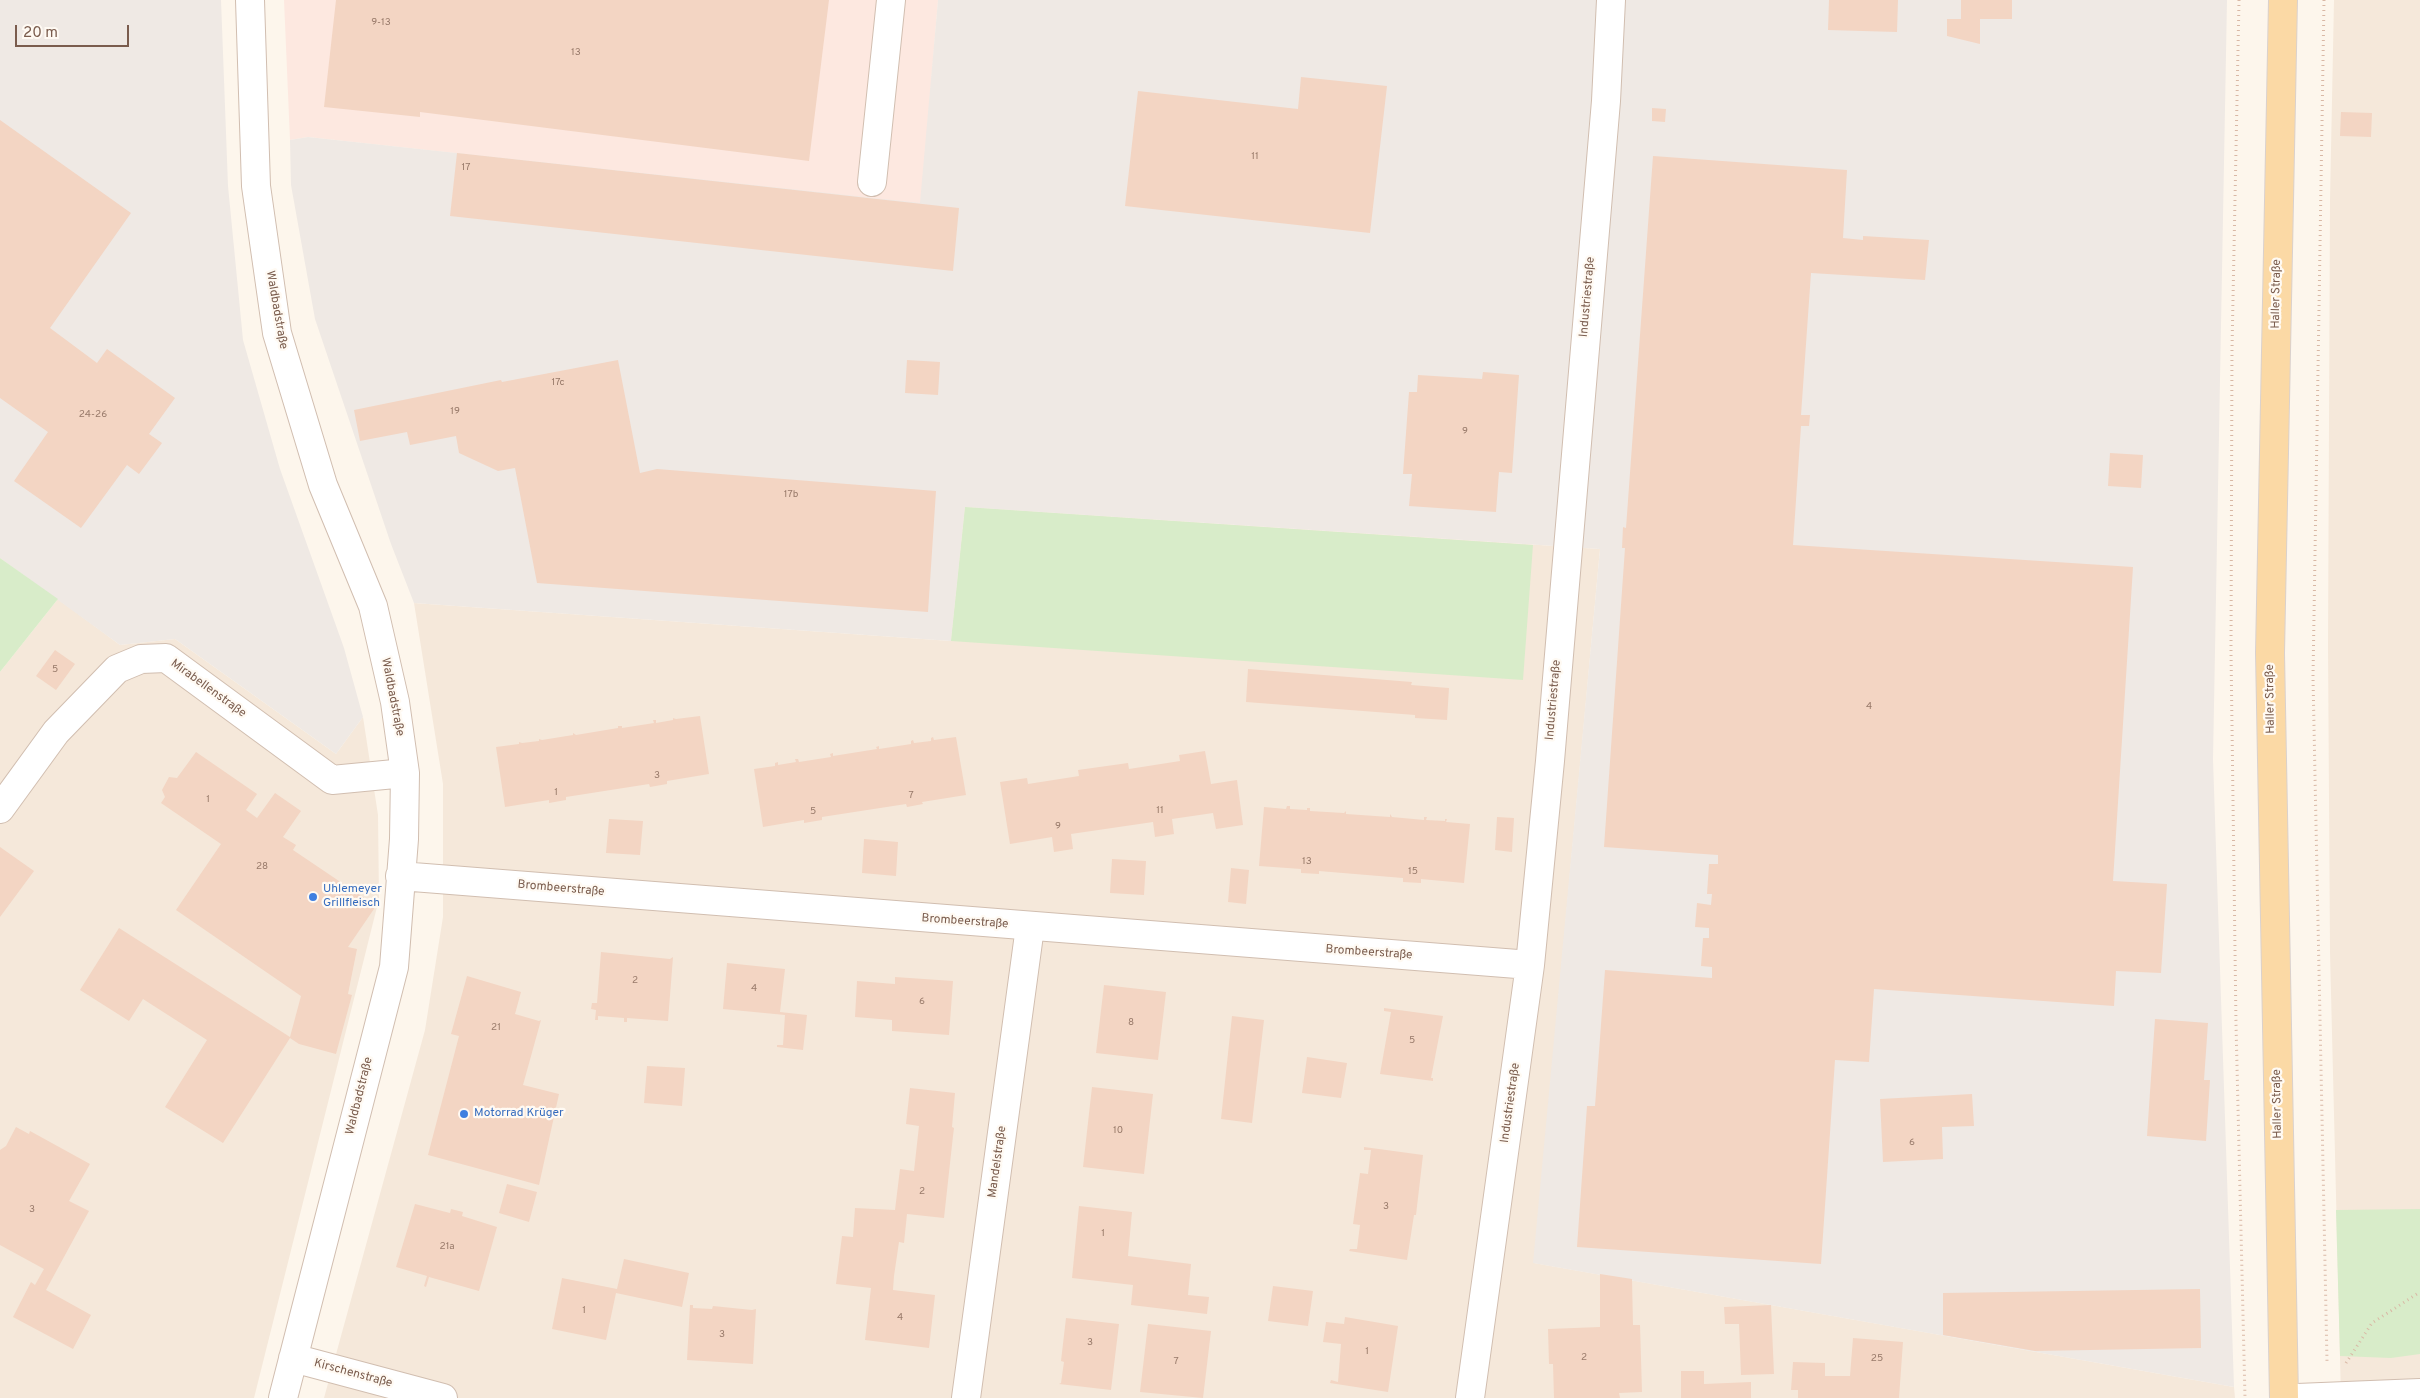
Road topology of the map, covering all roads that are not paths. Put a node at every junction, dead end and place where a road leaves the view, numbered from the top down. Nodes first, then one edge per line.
1 (250, 0) edge
2 (891, 0) edge
3 (1611, 0) edge
4 (2283, 0) edge
5 (872, 182) dead end
6 (405, 773) junction
7 (0, 810) edge
8 (400, 876) junction
9 (1030, 927) junction
10 (1530, 965) junction
11 (293, 1358) junction
12 (2420, 1393) edge
13 (2327, 1397) edge
14 (283, 1398) edge
15 (442, 1398) edge
16 (966, 1398) edge
17 (1470, 1398) edge
18 (2284, 1398) edge
19 (2297, 1398) edge

1 - 6 street, Waldbadstraße
2 - 5 street
3 - 10 street, Industriestraße
4 - 18 main road, Haller Straße
6 - 7 street, Mirabellenstraße
6 - 8 street, Waldbadstraße
8 - 9 street, Brombeerstraße
8 - 11 street, Waldbadstraße
9 - 10 street, Brombeerstraße
9 - 16 street, Mandelstraße
10 - 17 street, Industriestraße
11 - 14 street, Waldbadstraße
11 - 15 street, Kirschenstraße
12 - 13 street
13 - 19 street

